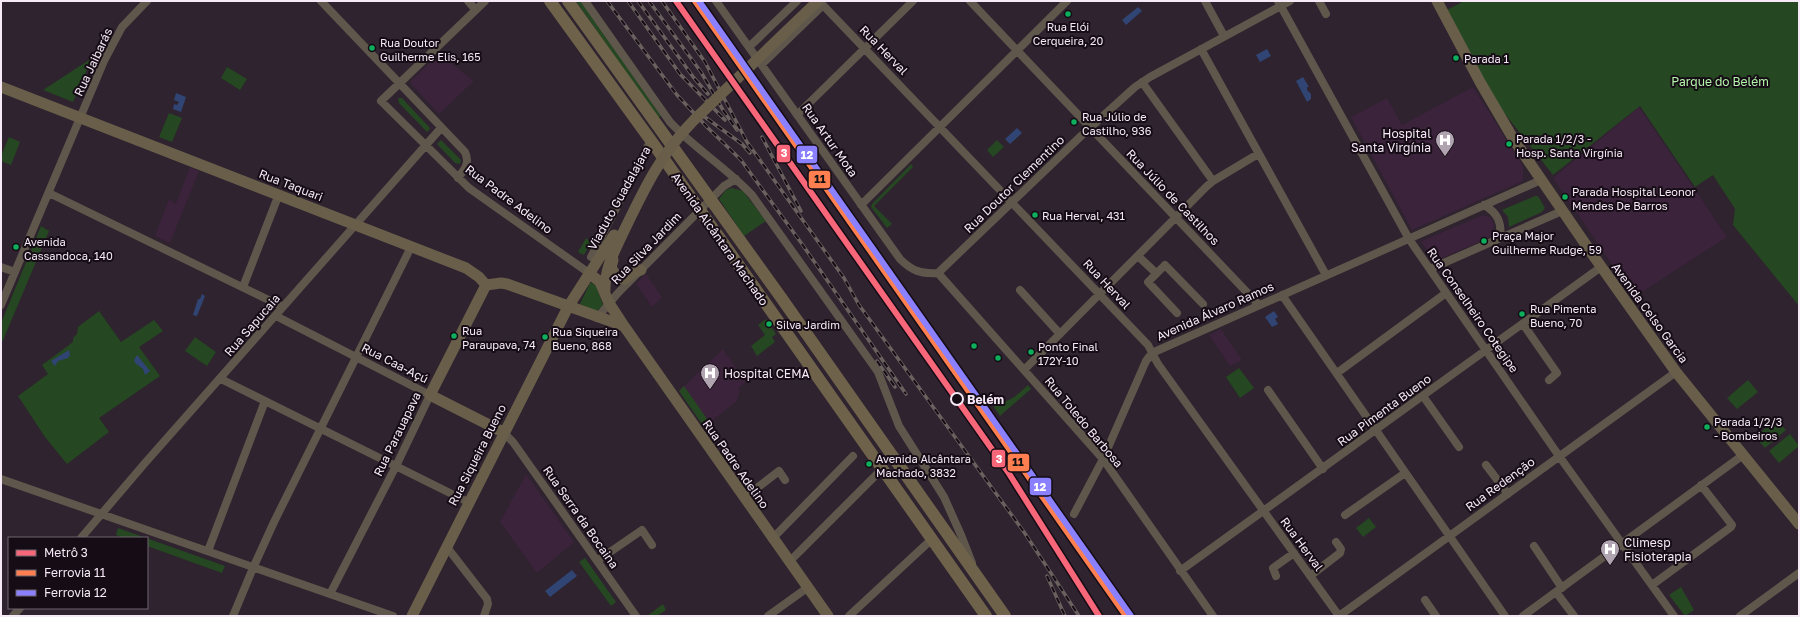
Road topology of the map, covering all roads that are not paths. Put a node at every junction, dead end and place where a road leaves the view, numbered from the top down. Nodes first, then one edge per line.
1 (147, 1) edge
2 (322, 1) edge
3 (468, 1) edge
4 (485, 1) edge
5 (550, 1) edge
6 (568, 1) edge
7 (585, 1) edge
8 (717, 1) edge
9 (797, 1) edge
10 (808, 1) edge
11 (913, 1) edge
12 (970, 1) edge
13 (1067, 1) edge
14 (1205, 1) edge
15 (1290, 1) edge
16 (1319, 1) edge
17 (1437, 1) edge
18 (820, 2) edge
19 (1280, 4) edge
20 (476, 10) junction
21 (1326, 14) dead end
22 (1224, 36) junction
23 (750, 47) junction
24 (865, 48) junction
25 (1200, 49) junction
26 (1017, 50) junction
27 (762, 64) junction
28 (1142, 82) junction
29 (399, 83) junction
30 (1, 87) edge
31 (797, 114) junction
32 (81, 118) junction
33 (940, 126) junction
34 (441, 128) junction
35 (1090, 128) junction
36 (651, 140) junction
37 (426, 145) junction
38 (1258, 154) junction
39 (458, 178) junction
40 (736, 180) junction
41 (1541, 180) junction
42 (1213, 181) junction
43 (49, 193) junction
44 (279, 194) junction
45 (710, 200) junction
46 (1012, 201) junction
47 (861, 205) junction
48 (1484, 205) junction
49 (700, 210) junction
50 (1562, 211) junction
51 (1174, 217) junction
52 (355, 225) junction
53 (618, 236) junction
54 (1500, 238) junction
55 (1409, 239) junction
56 (411, 247) junction
57 (613, 254) junction
58 (1138, 256) junction
59 (591, 257) dead end
60 (574, 263) junction
61 (1, 267) edge
62 (1601, 267) junction
63 (1430, 269) junction
64 (641, 270) junction
65 (15, 272) junction
66 (938, 272) junction
67 (590, 273) junction
68 (1156, 273) junction
69 (1326, 275) junction
70 (486, 284) junction
71 (581, 285) junction
72 (243, 287) junction
73 (1020, 290) dead end
74 (605, 291) junction
75 (1446, 293) junction
76 (1100, 294) junction
77 (1282, 295) junction
78 (609, 303) junction
79 (1203, 304) dead end
80 (1, 305) edge
81 (1259, 305) junction
82 (283, 307) junction
83 (568, 307) junction
84 (1176, 313) dead end
85 (276, 316) junction
86 (597, 318) junction
87 (1523, 324) junction
88 (624, 326) junction
89 (1060, 334) junction
90 (1486, 351) junction
91 (1152, 353) junction
92 (355, 358) junction
93 (1024, 370) junction
94 (1676, 372) junction
95 (1337, 373) junction
96 (221, 379) junction
97 (1549, 380) dead end
98 (1268, 390) dead end
99 (430, 395) junction
100 (1423, 396) junction
101 (265, 401) junction
102 (320, 428) junction
103 (1376, 430) junction
104 (503, 432) junction
105 (1459, 447) dead end
106 (1743, 455) junction
107 (853, 456) dead end
108 (1559, 456) junction
109 (1103, 459) junction
110 (1486, 465) dead end
111 (396, 466) junction
112 (882, 468) junction
113 (1322, 469) junction
114 (1405, 472) junction
115 (1, 480) edge
116 (785, 480) dead end
117 (1701, 485) junction
118 (1508, 494) junction
119 (744, 498) junction
120 (468, 502) junction
121 (1264, 511) junction
122 (102, 514) junction
123 (1074, 514) dead end
124 (1345, 515) dead end
125 (1799, 524) edge
126 (1449, 536) junction
127 (83, 537) edge
128 (772, 539) junction
129 (932, 539) junction
130 (1336, 542) dead end
131 (1622, 544) junction
132 (652, 545) dead end
133 (446, 546) junction
134 (1534, 546) dead end
135 (208, 551) junction
136 (1294, 553) junction
137 (597, 561) junction
138 (789, 562) junction
139 (252, 568) junction
140 (1180, 571) junction
141 (1799, 573) edge
142 (1276, 576) dead end
143 (1310, 576) junction
144 (977, 579) junction
145 (1652, 585) junction
146 (807, 588) junction
147 (1559, 590) junction
148 (330, 594) junction
149 (1425, 600) dead end
150 (233, 616) edge
151 (392, 616) edge
152 (412, 616) edge
153 (484, 616) edge
154 (636, 616) edge
155 (768, 616) edge
156 (828, 616) edge
157 (849, 616) edge
158 (986, 616) edge
159 (1005, 616) edge
160 (1213, 616) edge
161 (1339, 616) edge
162 (1436, 616) edge
163 (1505, 616) edge
164 (1523, 616) edge
165 (1574, 616) edge
166 (1674, 616) edge
167 (1740, 616) edge

1 - 32 street, Rua Jaibarás
2 - 29 street
3 - 20 street
4 - 20 street
5 - 36 highway, Avenida Alcântara Machado
6 - 45 highway, Avenida Alcântara Machado
7 - 40 street, Avenida Alcântara Machado
8 - 23 street, Rua Artur Mota
9 - 23 street
10 - 53 main road, Viaduto Guadalajara
11 - 24 street
12 - 26 street, Rua Júlio de Castilhos
13 - 26 street
14 - 22 street
15 - 19 street, Rua Doutor Clementino
16 - 21 street
17 - 41 main road, Avenida Celso Garcia
18 - 24 street, Rua Herval
18 - 27 street
18 - 53 main road, Viaduto Guadalajara, bridge
19 - 22 street, Rua Doutor Clementino
19 - 55 street, Rua Conselheiro Cotegipe
20 - 29 street
22 - 25 street, Rua Doutor Clementino
23 - 27 street, Rua Artur Mota
24 - 31 street
24 - 33 street, Rua Herval
25 - 28 street, Rua Doutor Clementino
25 - 38 street
26 - 33 street
26 - 35 street, Rua Júlio de Castilhos
27 - 31 street, Rua Artur Mota
28 - 35 street, Rua Doutor Clementino
28 - 42 street
29 - 34 street
29 - 37 street, Rua Padre Adelino
30 - 32 main road, Rua Taquari
31 - 47 street, Rua Artur Mota
32 - 43 street, Rua Jaibarás
32 - 44 main road, Rua Taquari
33 - 46 street, Rua Herval
33 - 47 street
34 - 37 street, Rua Sapucaia
34 - 39 street
35 - 46 street, Rua Doutor Clementino
35 - 51 street, Rua Júlio de Castilhos
36 - 49 highway, Avenida Alcântara Machado
36 - 59 street
37 - 39 street, Rua Padre Adelino
37 - 52 street, Rua Sapucaia
38 - 42 street
38 - 69 street
39 - 60 street, Rua Padre Adelino
40 - 45 street, Rua Silva Jardim
40 - 144 street, Avenida Alcântara Machado
41 - 48 street, Avenida Álvaro Ramos
41 - 50 main road, Avenida Celso Garcia
42 - 51 street
43 - 65 street, Rua Jaibarás
43 - 72 street
44 - 52 main road, Rua Taquari
44 - 72 street
45 - 49 street, Rua Silva Jardim
45 - 144 highway, Avenida Alcântara Machado
46 - 66 street, Rua Doutor Clementino
46 - 76 street, Rua Herval
47 - 66 street, Rua Artur Mota
48 - 54 street
48 - 55 street, Avenida Álvaro Ramos
49 - 64 street, Rua Silva Jardim
49 - 112 highway, Avenida Alcântara Machado
50 - 54 street
50 - 62 main road, Avenida Celso Garcia
51 - 58 street
51 - 81 street, Rua Júlio de Castilhos
52 - 56 main road, Rua Taquari
52 - 82 street, Rua Sapucaia
53 - 57 main road, Viaduto Guadalajara
53 - 67 main road, Viaduto Guadalajara
54 - 63 street
55 - 63 street, Rua Conselheiro Cotegipe
55 - 69 street, Avenida Álvaro Ramos
56 - 70 main road, Rua Taquari
56 - 92 street
57 - 64 main road
57 - 74 main road, Viaduto Guadalajara
58 - 68 street
58 - 76 street
60 - 67 street, Rua Padre Adelino
60 - 71 street
61 - 65 street
62 - 87 street, Rua Pimenta Bueno
62 - 94 main road, Avenida Celso Garcia
63 - 75 street, Rua Conselheiro Cotegipe
64 - 78 street, Rua Silva Jardim
65 - 80 street, Rua Jaibarás
66 - 93 street, Rua Toledo Barbosa
67 - 71 main road, Viaduto Guadalajara
67 - 74 main road
68 - 79 street
68 - 84 street
69 - 77 street, Avenida Álvaro Ramos
70 - 83 main road
70 - 99 main road, Rua Parauapava
71 - 83 main road, Rua Siqueira Bueno
72 - 82 street
73 - 89 street
74 - 78 main road, Rua Padre Adelino
75 - 90 street, Rua Conselheiro Cotegipe
75 - 95 street
76 - 89 street
76 - 91 street, Rua Herval
77 - 81 street, Avenida Álvaro Ramos
77 - 95 street
78 - 86 street, Rua Silva Jardim
78 - 88 main road, Rua Padre Adelino
81 - 91 street, Avenida Álvaro Ramos
82 - 85 street, Rua Sapucaia
83 - 86 main road
83 - 104 main road, Rua Siqueira Bueno
85 - 92 street, Rua Caa-Açú
85 - 96 street, Rua Sapucaia
86 - 88 main road
87 - 90 street, Rua Pimenta Bueno
87 - 97 street
88 - 119 main road, Rua Padre Adelino
89 - 93 street
90 - 100 street, Rua Pimenta Bueno
90 - 108 street, Rua Conselheiro Cotegipe
91 - 109 street, Avenida Álvaro Ramos
91 - 121 street, Rua Herval
92 - 99 street, Rua Caa-Açú
92 - 102 street
93 - 109 street, Rua Toledo Barbosa
94 - 106 main road, Avenida Celso Garcia
94 - 108 street, Rua Redenção
95 - 103 street
96 - 101 street
96 - 122 street, Rua Sapucaia
98 - 113 street
99 - 104 main road, Rua Caa-Açú
99 - 111 street, Rua Parauapava
100 - 103 street, Rua Pimenta Bueno
100 - 105 street
101 - 102 street
101 - 135 street
102 - 111 street
102 - 139 street
103 - 113 street, Rua Pimenta Bueno
103 - 114 street
104 - 120 main road, Rua Siqueira Bueno
104 - 137 street, Rua Serra da Bocaina
106 - 117 street
106 - 125 main road, Avenida Celso Garcia
107 - 128 street
108 - 118 street, Rua Redenção
108 - 131 street, Rua Conselheiro Cotegipe
109 - 123 street, Avenida Álvaro Ramos
109 - 140 street, Rua Toledo Barbosa
110 - 118 street
111 - 120 street
111 - 148 street, Rua Parauapava
112 - 129 highway, Avenida Alcântara Machado
112 - 138 street
113 - 121 street, Rua Pimenta Bueno
114 - 124 street
114 - 126 street
115 - 122 street
116 - 119 street
117 - 131 street
117 - 145 street
118 - 126 street, Rua Redenção
119 - 128 main road, Rua Padre Adelino
120 - 133 main road, Rua Siqueira Bueno
121 - 136 street, Rua Herval
121 - 140 street, Rua Pimenta Bueno
122 - 127 street, Rua Sapucaia
122 - 135 street
126 - 161 street, Rua Redenção
126 - 163 street
128 - 138 main road, Rua Padre Adelino
129 - 157 street
129 - 158 highway, Avenida Alcântara Machado
130 - 143 street
131 - 145 street, Rua Conselheiro Cotegipe
131 - 147 street
132 - 137 street
133 - 152 main road, Rua Siqueira Bueno
133 - 153 street
134 - 147 street
135 - 139 street
136 - 142 street
136 - 143 street, Rua Herval
137 - 154 street, Rua Serra da Bocaina
138 - 146 main road, Rua Padre Adelino
139 - 148 street
139 - 150 street
140 - 160 street, Rua Toledo Barbosa
141 - 167 street
143 - 161 street, Rua Herval
144 - 159 highway, Avenida Alcântara Machado
145 - 166 street, Rua Conselheiro Cotegipe
146 - 155 street
146 - 156 main road, Rua Padre Adelino
147 - 164 street
147 - 165 street
148 - 151 street
149 - 162 street

